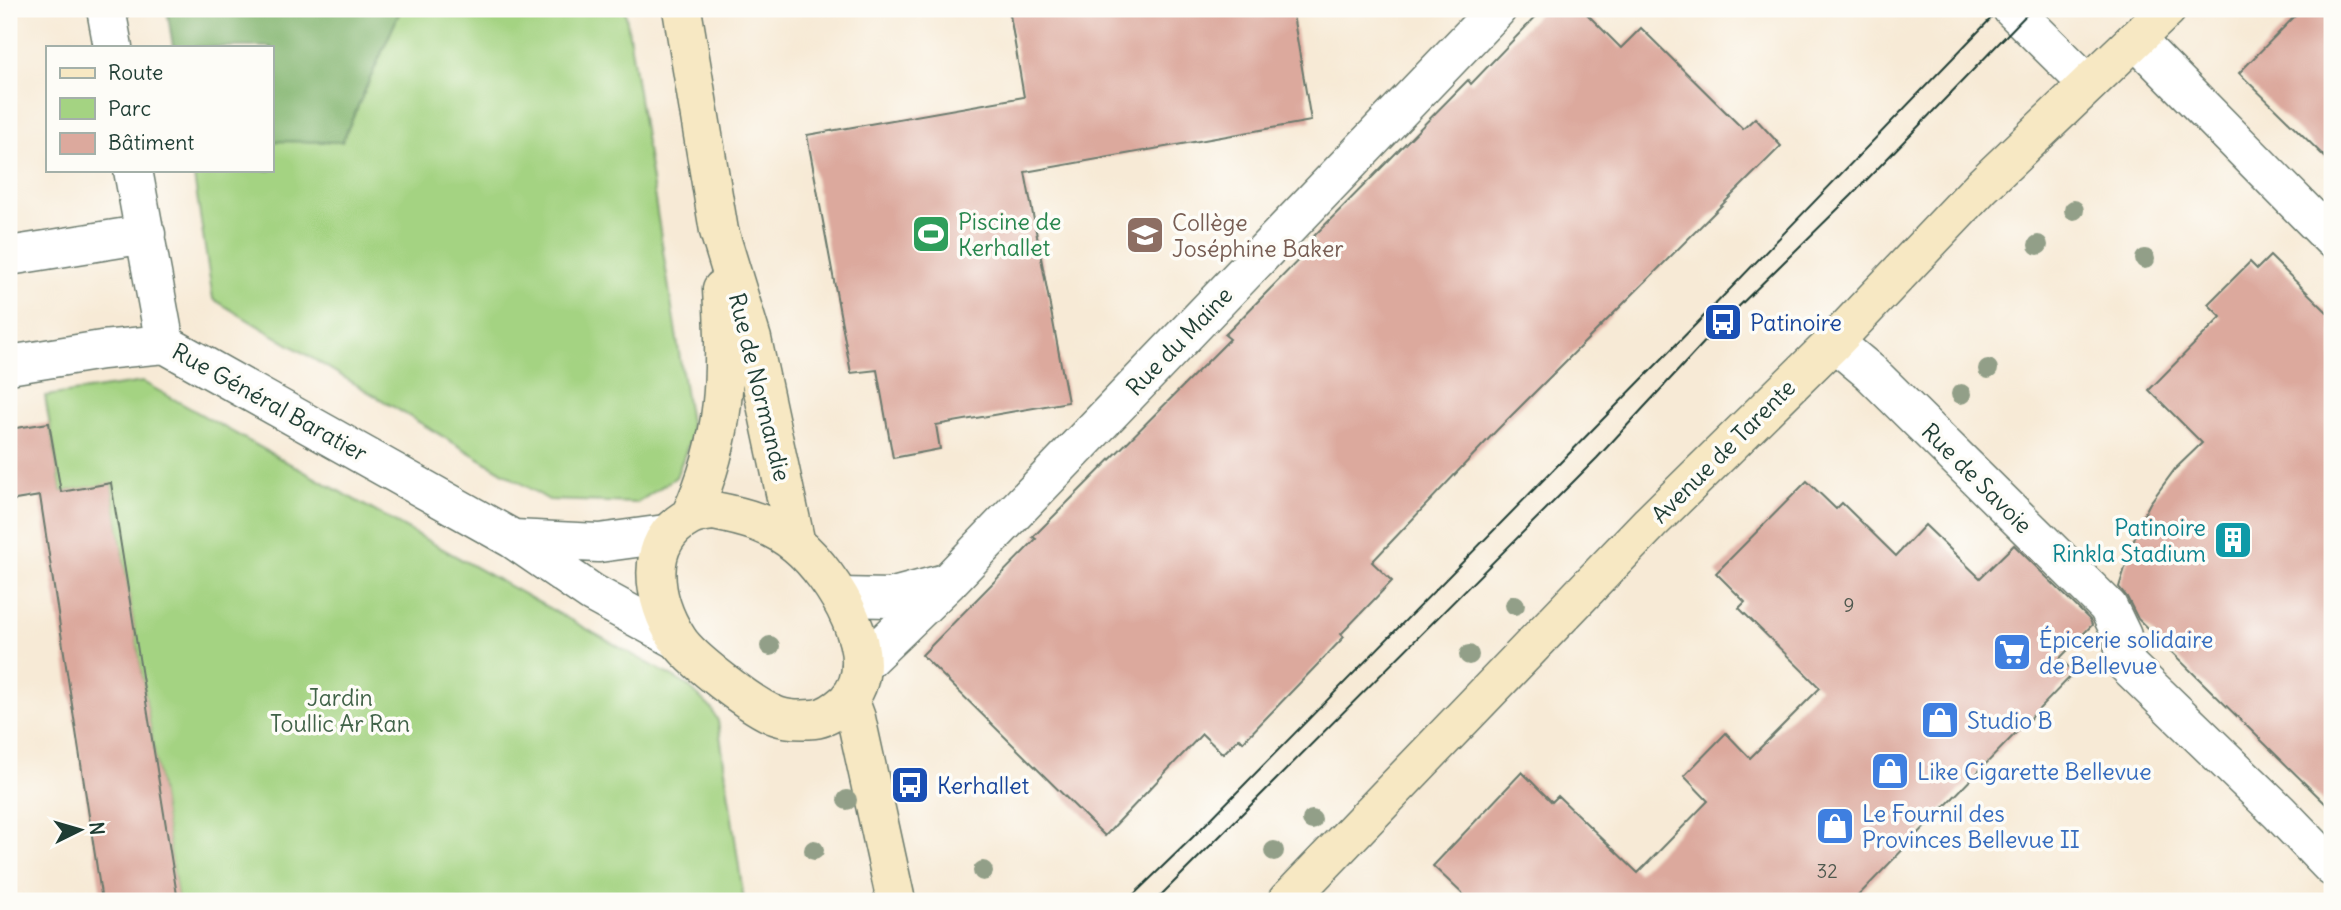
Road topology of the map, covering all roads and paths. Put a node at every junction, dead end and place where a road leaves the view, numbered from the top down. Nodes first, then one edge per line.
1 (106, 9) edge
2 (682, 9) edge
3 (1497, 9) edge
4 (2012, 9) edge
5 (2167, 9) edge
6 (2136, 40) junction
7 (113, 46) edge
8 (2088, 85) junction
9 (133, 172) edge
10 (719, 231) junction
11 (146, 234) junction
12 (2332, 239) edge
13 (9, 256) edge
14 (1834, 342) junction
15 (165, 344) junction
16 (9, 365) edge
17 (678, 525) junction
18 (513, 539) junction
19 (796, 544) junction
20 (947, 583) junction
21 (841, 597) junction
22 (678, 640) junction
23 (855, 683) junction
24 (2332, 867) edge
25 (896, 901) edge
26 (1287, 901) edge

1 - 7 street
2 - 10 street, Rue de Normandie
3 - 20 street, Rue du Maine
4 - 8 street
5 - 6 street, Avenue de Tarente
6 - 8 street, Avenue de Tarente
6 - 12 street
8 - 14 street, Avenue de Tarente
9 - 11 street
10 - 17 street, Rue de Normandie
10 - 19 street, Rue de Normandie
11 - 13 street
11 - 15 street
14 - 24 street, Rue de Savoie
14 - 26 street, Avenue de Tarente
15 - 16 street, Rue Général Baratier
15 - 18 street, Rue Général Baratier
17 - 18 street, Rue Général Baratier
17 - 19 street
17 - 22 street
18 - 22 street, Rue Général Baratier
19 - 21 street
20 - 21 street
20 - 23 street, Rue du Maine
21 - 23 street
22 - 23 street
23 - 25 street

